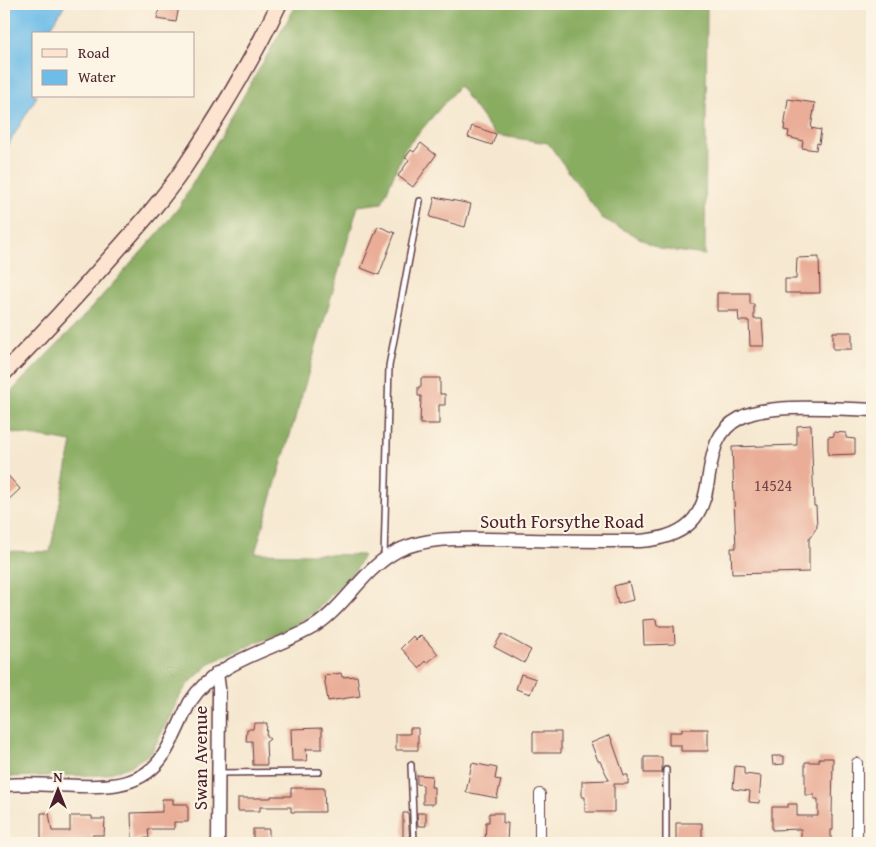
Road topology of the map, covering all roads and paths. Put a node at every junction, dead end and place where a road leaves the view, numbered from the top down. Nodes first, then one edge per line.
1 (279, 4) edge
2 (420, 201) dead end
3 (4, 373) edge
4 (872, 410) edge
5 (384, 559) junction
6 (217, 673) junction
7 (857, 763) dead end
8 (411, 765) dead end
9 (666, 770) dead end
10 (319, 772) dead end
11 (218, 773) junction
12 (4, 785) edge
13 (540, 794) dead end
14 (218, 843) edge
15 (414, 843) edge
16 (540, 843) edge
17 (666, 843) edge
18 (857, 843) edge

1 - 3 main road
2 - 5 lane
4 - 5 street, South Forsythe Road
5 - 6 street, South Forsythe Road
6 - 11 street, Swan Avenue
6 - 12 street, South Forsythe Road
7 - 18 street
8 - 15 lane
9 - 17 lane
10 - 11 lane
11 - 14 street, Swan Avenue
13 - 16 street

